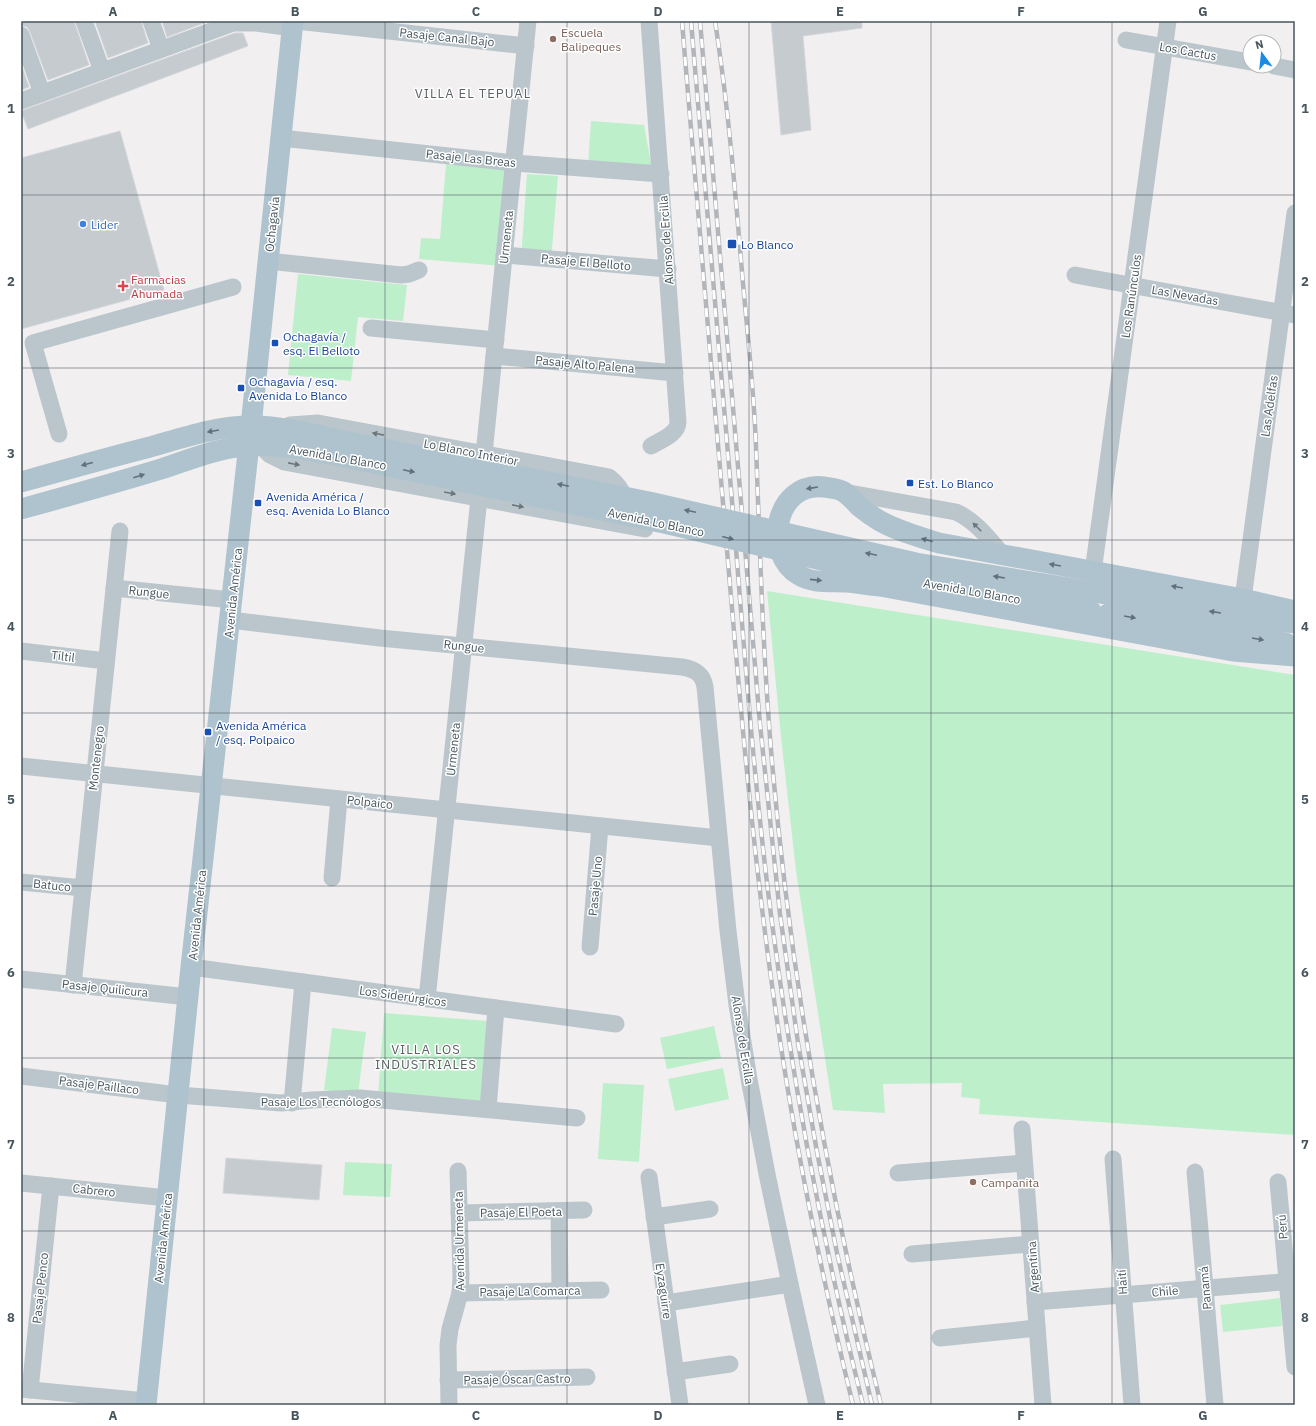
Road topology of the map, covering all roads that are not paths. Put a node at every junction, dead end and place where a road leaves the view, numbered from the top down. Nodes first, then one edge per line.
1 (84, 21) edge
2 (151, 21) edge
3 (528, 21) edge
4 (649, 21) edge
5 (1168, 21) edge
6 (294, 23) edge
7 (221, 24) edge
8 (21, 35) edge
9 (1126, 40) dead end
10 (526, 46) junction
11 (1165, 47) junction
12 (161, 49) junction
13 (1242, 61) edge
14 (1282, 68) edge
15 (1295, 70) edge
16 (102, 71) junction
17 (42, 93) junction
18 (21, 101) edge
19 (281, 138) junction
20 (514, 163) junction
21 (661, 174) junction
22 (1295, 213) edge
23 (504, 255) junction
24 (268, 261) junction
25 (668, 269) junction
26 (419, 270) dead end
27 (1075, 275) dead end
28 (1132, 286) junction
29 (233, 287) dead end
30 (1288, 314) edge
31 (371, 328) dead end
32 (495, 348) junction
33 (675, 372) junction
34 (278, 428) junction
35 (59, 434) dead end
36 (254, 439) junction
37 (332, 446) junction
38 (651, 446) dead end
39 (484, 454) junction
40 (21, 482) edge
41 (844, 492) junction
42 (479, 498) junction
43 (21, 509) edge
44 (610, 523) junction
45 (120, 531) dead end
46 (662, 532) dead end
47 (1003, 555) junction
48 (1093, 572) junction
49 (114, 588) junction
50 (1243, 598) junction
51 (1092, 602) junction
52 (231, 610) junction
53 (1295, 611) edge
54 (1295, 623) edge
55 (1295, 645) edge
56 (464, 646) junction
57 (21, 651) edge
58 (1295, 656) edge
59 (106, 661) junction
60 (698, 673) joint
61 (21, 766) edge
62 (94, 773) junction
63 (212, 786) junction
64 (339, 798) junction
65 (446, 810) junction
66 (600, 826) junction
67 (719, 838) junction
68 (332, 878) dead end
69 (21, 882) edge
70 (83, 888) junction
71 (590, 946) dead end
72 (191, 967) junction
73 (21, 979) edge
74 (302, 982) junction
75 (73, 984) junction
76 (188, 997) junction
77 (427, 999) junction
78 (496, 1008) junction
79 (616, 1024) dead end
80 (21, 1076) edge
81 (178, 1095) junction
82 (292, 1103) junction
83 (488, 1109) junction
84 (577, 1118) dead end
85 (1022, 1130) dead end
86 (1113, 1159) dead end
87 (1024, 1163) junction
88 (458, 1171) dead end
89 (1195, 1172) dead end
90 (898, 1173) dead end
91 (649, 1177) dead end
92 (1278, 1182) dead end
93 (21, 1183) edge
94 (51, 1186) junction
95 (167, 1198) junction
96 (710, 1209) dead end
97 (584, 1210) dead end
98 (559, 1211) junction
99 (459, 1213) junction
100 (654, 1217) junction
101 (1031, 1244) junction
102 (912, 1254) dead end
103 (1291, 1281) edge
104 (790, 1284) junction
105 (1205, 1288) junction
106 (600, 1290) dead end
107 (560, 1291) junction
108 (460, 1293) junction
109 (1123, 1295) junction
110 (1035, 1302) junction
111 (666, 1303) junction
112 (1037, 1328) junction
113 (940, 1338) dead end
114 (730, 1364) dead end
115 (1295, 1367) edge
116 (675, 1372) junction
117 (587, 1377) dead end
118 (448, 1380) junction
119 (25, 1390) edge
120 (146, 1403) edge
121 (449, 1405) edge
122 (680, 1405) edge
123 (818, 1405) edge
124 (1043, 1405) edge
125 (1132, 1405) edge
126 (1215, 1405) edge

1 - 16 street
2 - 12 street
3 - 10 street, Urmeneta
4 - 21 street, Alonso de Ercilla
5 - 11 street, Los Ranúnculos
6 - 7 street, Pasaje Canal Bajo
6 - 10 street, Pasaje Canal Bajo
6 - 19 main road, Ochagavía
7 - 12 street, Pasaje Canal Bajo
8 - 17 street
9 - 11 street, Los Cactus
10 - 20 street, Urmeneta
11 - 13 street, Los Cactus
11 - 28 street, Los Ranúnculos
12 - 16 street, Pasaje Canal Bajo
14 - 15 street
16 - 17 street, Pasaje Canal Bajo
17 - 18 street, Pasaje Canal Bajo
19 - 20 street, Pasaje Las Breas
19 - 24 main road, Ochagavía
20 - 21 street, Pasaje Las Breas
20 - 23 street, Urmeneta
21 - 25 street, Alonso de Ercilla
22 - 30 street, Las Adelfas
23 - 25 street, Pasaje El Belloto
23 - 32 street, Urmeneta
24 - 26 street
24 - 36 main road, Ochagavía
25 - 33 street, Alonso de Ercilla
27 - 28 street, Las Nevadas
28 - 30 street, Las Nevadas
28 - 48 street, Los Ranúnculos
29 - 35 street
30 - 50 street, Las Adelfas
31 - 32 street, Pasaje Alto Palena
32 - 33 street, Pasaje Alto Palena
32 - 39 street, Urmeneta
33 - 38 street, Alonso de Ercilla
34 - 36 main road, Avenida Lo Blanco
34 - 37 main road, Avenida Lo Blanco
39 -> 34 street, Lo Blanco Interior
36 - 37 main road, Avenida Lo Blanco
36 -> 40 main road, Avenida Lo Blanco
36 -> 42 street
43 -> 36 main road, Avenida Lo Blanco
36 - 52 main road, Avenida América
37 - 51 main road, Avenida Lo Blanco, bridge
39 - 44 street, Lo Blanco Interior
47 -> 41 main road
47 -> 41 street
41 -> 58 main road
42 -> 44 street
42 - 56 street, Urmeneta
44 - 46 street
45 - 49 street, Montenegro
48 -> 47 main road
50 -> 48 main road
49 - 52 street, Rungue
49 - 59 street, Montenegro
50 - 53 main road
54 -> 51 main road, Avenida Lo Blanco
51 -> 55 main road, Avenida Lo Blanco
52 - 56 street, Rungue
52 - 63 main road, Avenida América
56 - 60 street, Rungue
56 - 65 street, Urmeneta
57 - 59 street, Tiltil
59 - 62 street, Montenegro
60 - 67 street, Alonso de Ercilla
61 - 62 street, Polpaico
62 - 63 street, Polpaico
62 - 70 street, Montenegro
63 - 64 street, Polpaico
63 - 72 main road, Avenida América
64 - 65 street, Polpaico
64 - 68 street
65 - 66 street, Polpaico
65 - 77 street, Urmeneta
66 - 67 street, Polpaico
66 - 71 street, Pasaje Uno
67 - 104 street, Alonso de Ercilla
69 - 70 street, Batuco
70 - 75 street, Montenegro
72 - 74 street, Los Siderúrgicos
72 - 76 main road, Avenida América
73 - 75 street, Pasaje Quilicura
74 - 77 street, Los Siderúrgicos
74 - 82 street
75 - 76 street, Pasaje Quilicura
76 - 81 main road, Avenida América
77 - 78 street, Los Siderúrgicos
78 - 79 street, Los Siderúrgicos
78 - 83 street
80 - 81 street, Pasaje Paillaco
81 - 82 street, Pasaje Los Tecnólogos
81 - 95 main road, Avenida América
82 - 83 street, Pasaje Los Tecnólogos
83 - 84 street, Pasaje Los Tecnólogos
85 - 87 street, Argentina
86 - 109 street, Haití
87 - 90 street
87 - 101 street, Argentina
88 - 99 street, Avenida Urmeneta
89 - 105 street, Panamá
91 - 100 street, Eyzaguirre
92 - 103 street, Perú
93 - 94 street, Cabrero
94 - 95 street, Cabrero
94 - 119 street, Pasaje Penco
95 - 120 main road, Avenida América
96 - 100 street
97 - 98 street, Pasaje El Poeta
98 - 99 street, Pasaje El Poeta
98 - 107 street
99 - 108 street, Avenida Urmeneta
100 - 111 street, Eyzaguirre
101 - 102 street
101 - 110 street, Argentina
103 - 105 street, Chile
103 - 115 street, Perú
104 - 111 street
104 - 123 street, Alonso de Ercilla
105 - 109 street, Chile
105 - 126 street, Panamá
106 - 107 street, Pasaje La Comarca
107 - 108 street, Pasaje La Comarca
108 - 118 street, Avenida Urmeneta
109 - 110 street, Chile
109 - 125 street, Haití
110 - 112 street, Argentina
111 - 116 street, Eyzaguirre
112 - 113 street
112 - 124 street, Argentina
114 - 116 street
116 - 122 street, Eyzaguirre
117 - 118 street, Pasaje Óscar Castro
118 - 121 street, Avenida Urmeneta
119 - 120 street

